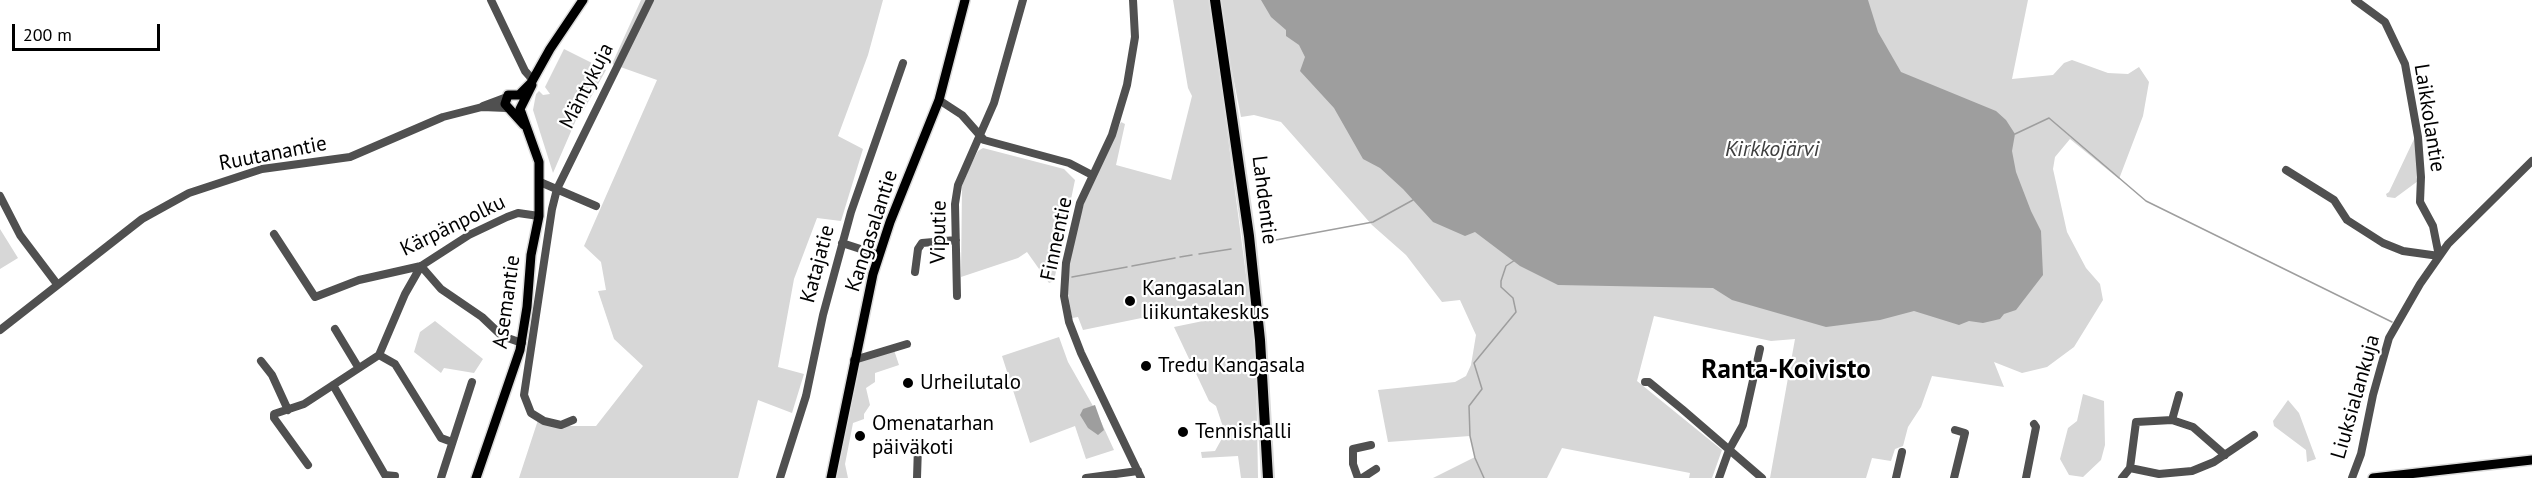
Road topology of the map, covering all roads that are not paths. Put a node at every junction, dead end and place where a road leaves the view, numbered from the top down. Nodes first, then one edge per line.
1 (491, 0) edge
2 (583, 0) edge
3 (650, 0) edge
4 (965, 0) edge
5 (1023, 0) edge
6 (1133, 0) edge
7 (1215, 0) edge
8 (2355, 0) edge
9 (903, 63) dead end
10 (532, 82) junction
11 (507, 97) joint
12 (939, 100) junction
13 (516, 105) junction
14 (482, 107) junction
15 (979, 137) junction
16 (2532, 160) edge
17 (2286, 170) dead end
18 (1092, 175) junction
19 (540, 182) junction
20 (557, 189) junction
21 (0, 196) edge
22 (596, 206) dead end
23 (539, 216) junction
24 (274, 234) dead end
25 (956, 240) junction
26 (842, 243) junction
27 (879, 255) junction
28 (2439, 256) junction
29 (421, 266) junction
30 (915, 272) dead end
31 (57, 284) junction
32 (957, 296) dead end
33 (335, 329) dead end
34 (0, 330) edge
35 (522, 343) junction
36 (907, 344) dead end
37 (1760, 349) dead end
38 (379, 355) junction
39 (854, 360) junction
40 (261, 361) dead end
41 (358, 367) junction
42 (472, 382) dead end
43 (1645, 382) dead end
44 (333, 385) junction
45 (2179, 395) dead end
46 (288, 410) junction
47 (573, 420) dead end
48 (2172, 420) junction
49 (2034, 423) dead end
50 (1955, 430) dead end
51 (1266, 431) junction
52 (2254, 435) dead end
53 (452, 442) junction
54 (1371, 445) dead end
55 (918, 446) dead end
56 (1729, 450) junction
57 (1902, 452) dead end
58 (2225, 455) junction
59 (2532, 460) edge
60 (308, 465) dead end
61 (2130, 468) junction
62 (1376, 469) dead end
63 (1139, 475) edge
64 (395, 476) dead end
65 (2402, 476) edge
66 (2028, 477) edge
67 (442, 478) edge
68 (476, 478) edge
69 (780, 478) edge
70 (831, 478) edge
71 (917, 478) edge
72 (1086, 478) edge
73 (1266, 478) edge
74 (1273, 478) edge
75 (1360, 478) edge
76 (1719, 478) edge
77 (1761, 478) edge
78 (1896, 478) edge
79 (1954, 478) edge
80 (2122, 478) edge
81 (2352, 478) edge
82 (2373, 478) edge

1 - 10 street
2 - 10 main road
3 - 20 street, Mäntykuja
4 - 12 main road, Kangasalantie
5 - 15 street, Viputie
6 - 18 street, Finnentie
7 - 51 highway, Lahdentie
8 - 28 street, Laikkolantie
9 - 26 street, Katajatie
10 - 13 main road
11 - 13 main road
11 - 14 street, Ruutanantie
12 - 15 street
12 - 27 main road, Kangasalantie
13 - 14 street, Ruutanantie
13 - 19 main road, Asemantie
14 - 31 street, Ruutanantie
15 - 18 street
15 - 25 street, Viputie
16 - 28 street, Liuksialankuja
17 - 28 street
18 - 63 street, Finnentie
19 - 20 street
19 - 23 main road, Asemantie
20 - 22 street
20 - 47 street, Mäntykuja
21 - 31 street
23 - 29 street, Kärpänpolku
23 - 35 main road, Asemantie
24 - 29 street, Kärpänpolku
25 - 30 street
25 - 32 street, Viputie
26 - 27 street
26 - 69 street, Katajatie
27 - 39 main road, Kangasalantie
28 - 81 street, Liuksialankuja
29 - 35 street
29 - 38 street
31 - 34 street, Ruutanantie
33 - 41 street
35 - 68 main road, Asemantie
36 - 39 street
37 - 56 street
38 - 41 street
38 - 53 street
39 - 70 main road, Kangasalantie
40 - 46 street
41 - 44 street
42 - 53 street
43 - 56 street
44 - 46 street
44 - 64 street
45 - 48 street
46 - 60 street
48 - 58 street
48 - 61 street
49 - 66 street
50 - 79 street
51 - 73 highway
51 - 74 highway
52 - 58 street
53 - 67 street
54 - 75 street
55 - 71 street
56 - 76 street
56 - 77 street
57 - 78 street
58 - 61 street
59 - 65 main road
61 - 80 street
62 - 75 street
63 - 72 street
65 - 82 main road

